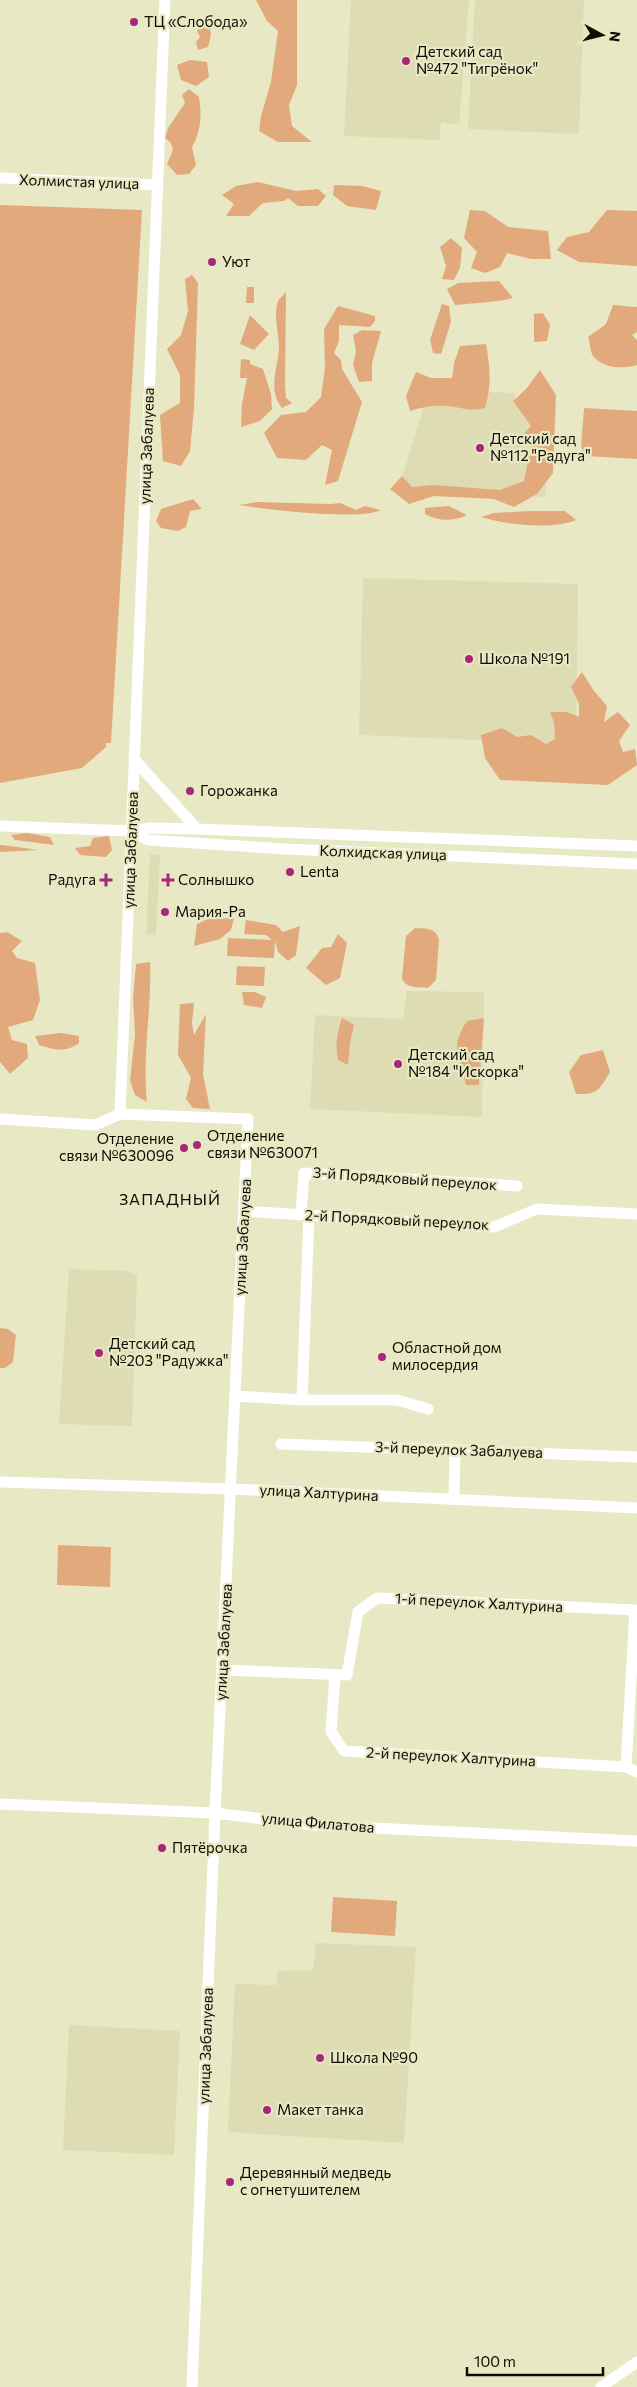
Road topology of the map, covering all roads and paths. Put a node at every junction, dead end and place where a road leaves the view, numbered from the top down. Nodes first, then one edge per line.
1 (165, 0) edge
2 (0, 178) edge
3 (158, 185) junction
4 (134, 759) junction
5 (0, 826) edge
6 (197, 829) junction
7 (132, 831) junction
8 (637, 846) edge
9 (637, 864) edge
10 (120, 1114) junction
11 (0, 1119) edge
12 (517, 1186) dead end
13 (244, 1211) junction
14 (637, 1214) edge
15 (305, 1215) junction
16 (236, 1396) junction
17 (302, 1400) junction
18 (428, 1409) dead end
19 (281, 1444) dead end
20 (455, 1450) junction
21 (637, 1457) edge
22 (0, 1482) edge
23 (232, 1489) junction
24 (454, 1499) junction
25 (637, 1508) edge
26 (223, 1670) junction
27 (335, 1675) junction
28 (632, 1770) edge
29 (0, 1804) edge
30 (215, 1813) junction
31 (637, 1841) edge
32 (637, 2362) edge
33 (192, 2387) edge
34 (601, 2387) edge

1 - 3 street, улица Забалуева
2 - 3 street, Холмистая улица
3 - 4 street, улица Забалуева
4 - 6 street
4 - 7 street, улица Забалуева
5 - 7 street, Колхидская улица
6 - 7 street, Колхидская улица
6 - 8 street, Колхидская улица
7 - 9 street, Колхидская улица
7 - 10 street, улица Забалуева
10 - 11 street
10 - 13 street, улица Забалуева
12 - 15 street, 3-й Порядковый переулок
13 - 15 street, 2-й Порядковый переулок
13 - 16 street, улица Забалуева
14 - 15 street, 2-й Порядковый переулок
15 - 17 street
16 - 17 street
16 - 23 street, улица Забалуева
17 - 18 street
19 - 20 street, 3-й переулок Забалуева
20 - 21 street, 3-й переулок Забалуева
20 - 24 street
22 - 23 street, улица Халтурина
23 - 24 street, улица Халтурина
23 - 26 street, улица Забалуева
24 - 25 street, улица Халтурина
26 - 27 street
26 - 30 street, улица Забалуева
27 - 28 street, 2-й переулок Халтурина
27 - 28 street, 1-й переулок Халтурина
29 - 30 street, улица Филатова
30 - 31 street, улица Филатова
30 - 33 street, улица Забалуева
32 - 34 street

